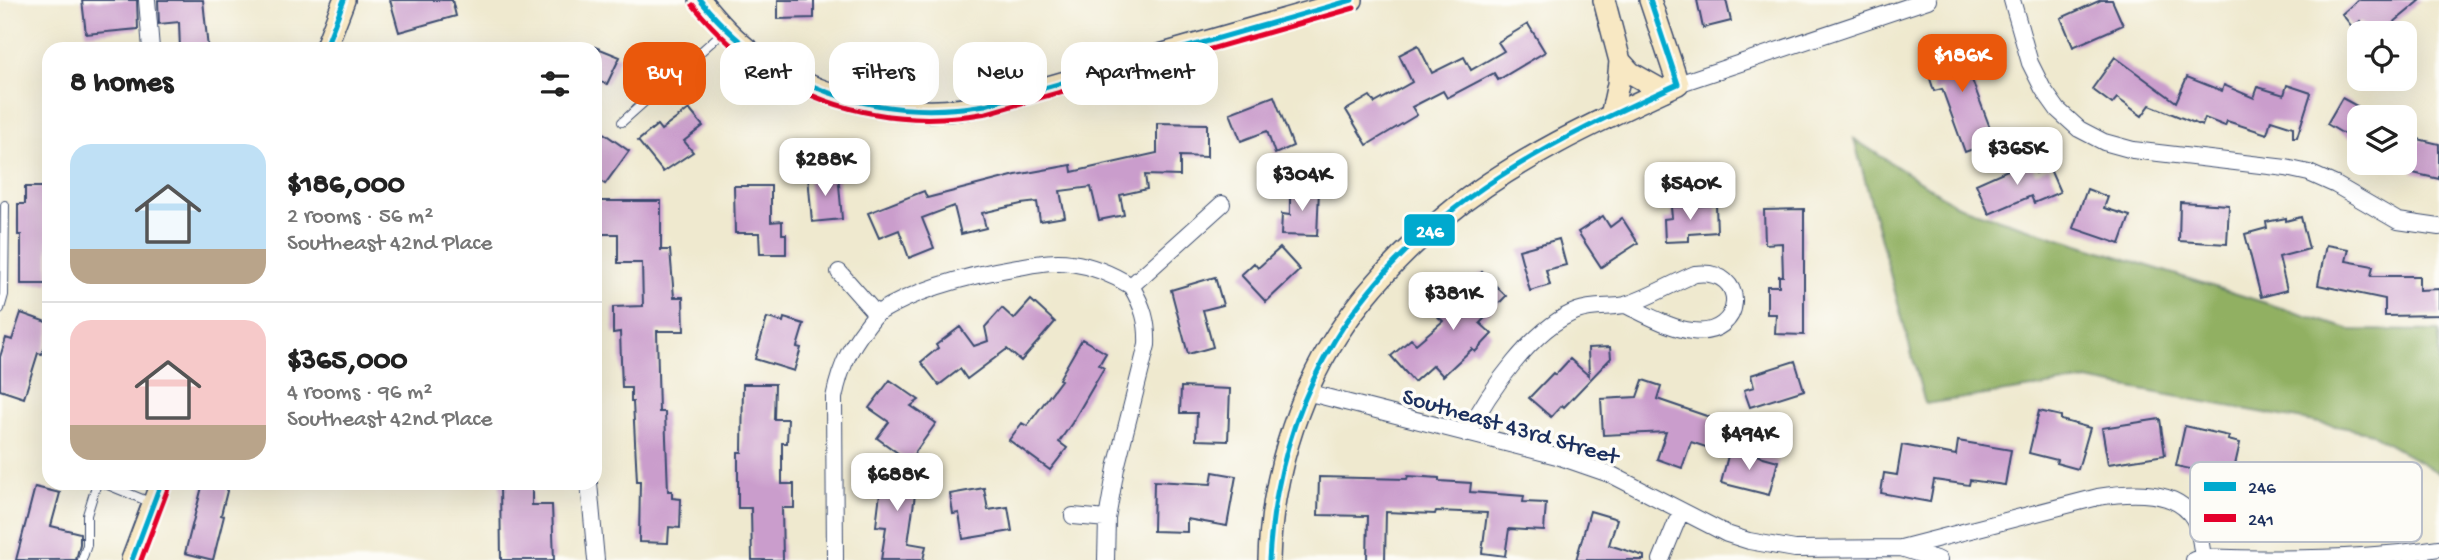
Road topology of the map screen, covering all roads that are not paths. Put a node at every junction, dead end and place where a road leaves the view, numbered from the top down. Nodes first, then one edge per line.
1 (147, 0) edge
2 (344, 0) edge
3 (700, 0) edge
4 (1352, 0) edge
5 (1604, 0) edge
6 (1650, 0) edge
7 (1928, 0) edge
8 (2012, 0) edge
9 (725, 30) junction
10 (150, 42) edge
11 (328, 42) edge
12 (1620, 61) junction
13 (1670, 88) junction
14 (1611, 116) junction
15 (622, 122) dead end
16 (1222, 204) dead end
17 (5, 205) dead end
18 (2439, 227) edge
19 (839, 272) dead end
20 (1131, 286) junction
21 (1625, 305) junction
22 (0, 309) edge
23 (876, 314) junction
24 (1306, 392) junction
25 (1466, 433) junction
26 (95, 490) edge
27 (590, 490) edge
28 (157, 493) edge
29 (1681, 511) junction
30 (2190, 514) edge
31 (1073, 516) dead end
32 (1107, 519) junction
33 (1901, 548) junction
34 (2439, 548) edge
35 (2199, 558) edge
36 (82, 560) edge
37 (132, 560) edge
38 (596, 560) edge
39 (835, 560) edge
40 (1106, 560) edge
41 (1269, 560) edge
42 (1661, 560) edge
43 (1939, 560) edge

1 - 10 street
2 - 11 street
3 - 9 street
4 - 9 street
5 - 12 street
6 - 13 street
7 - 13 street
8 - 18 street
9 - 15 lane
12 - 13 street
12 - 14 street
13 - 14 street
14 - 24 street
16 - 20 street
17 - 22 lane
19 - 23 street
20 - 23 street
20 - 32 street
21 - 21 street
21 - 25 street
23 - 39 street
24 - 25 street, Southeast 43rd Street
24 - 41 street
25 - 29 street, Southeast 43rd Street
26 - 36 lane
27 - 38 street
28 - 37 street
29 - 33 street, Southeast 43rd Street
29 - 42 street
30 - 33 street, Southeast 43rd Street
31 - 32 street
32 - 40 street
33 - 43 street, Southeast 43rd Street
34 - 35 street, Southeast 43rd Street

